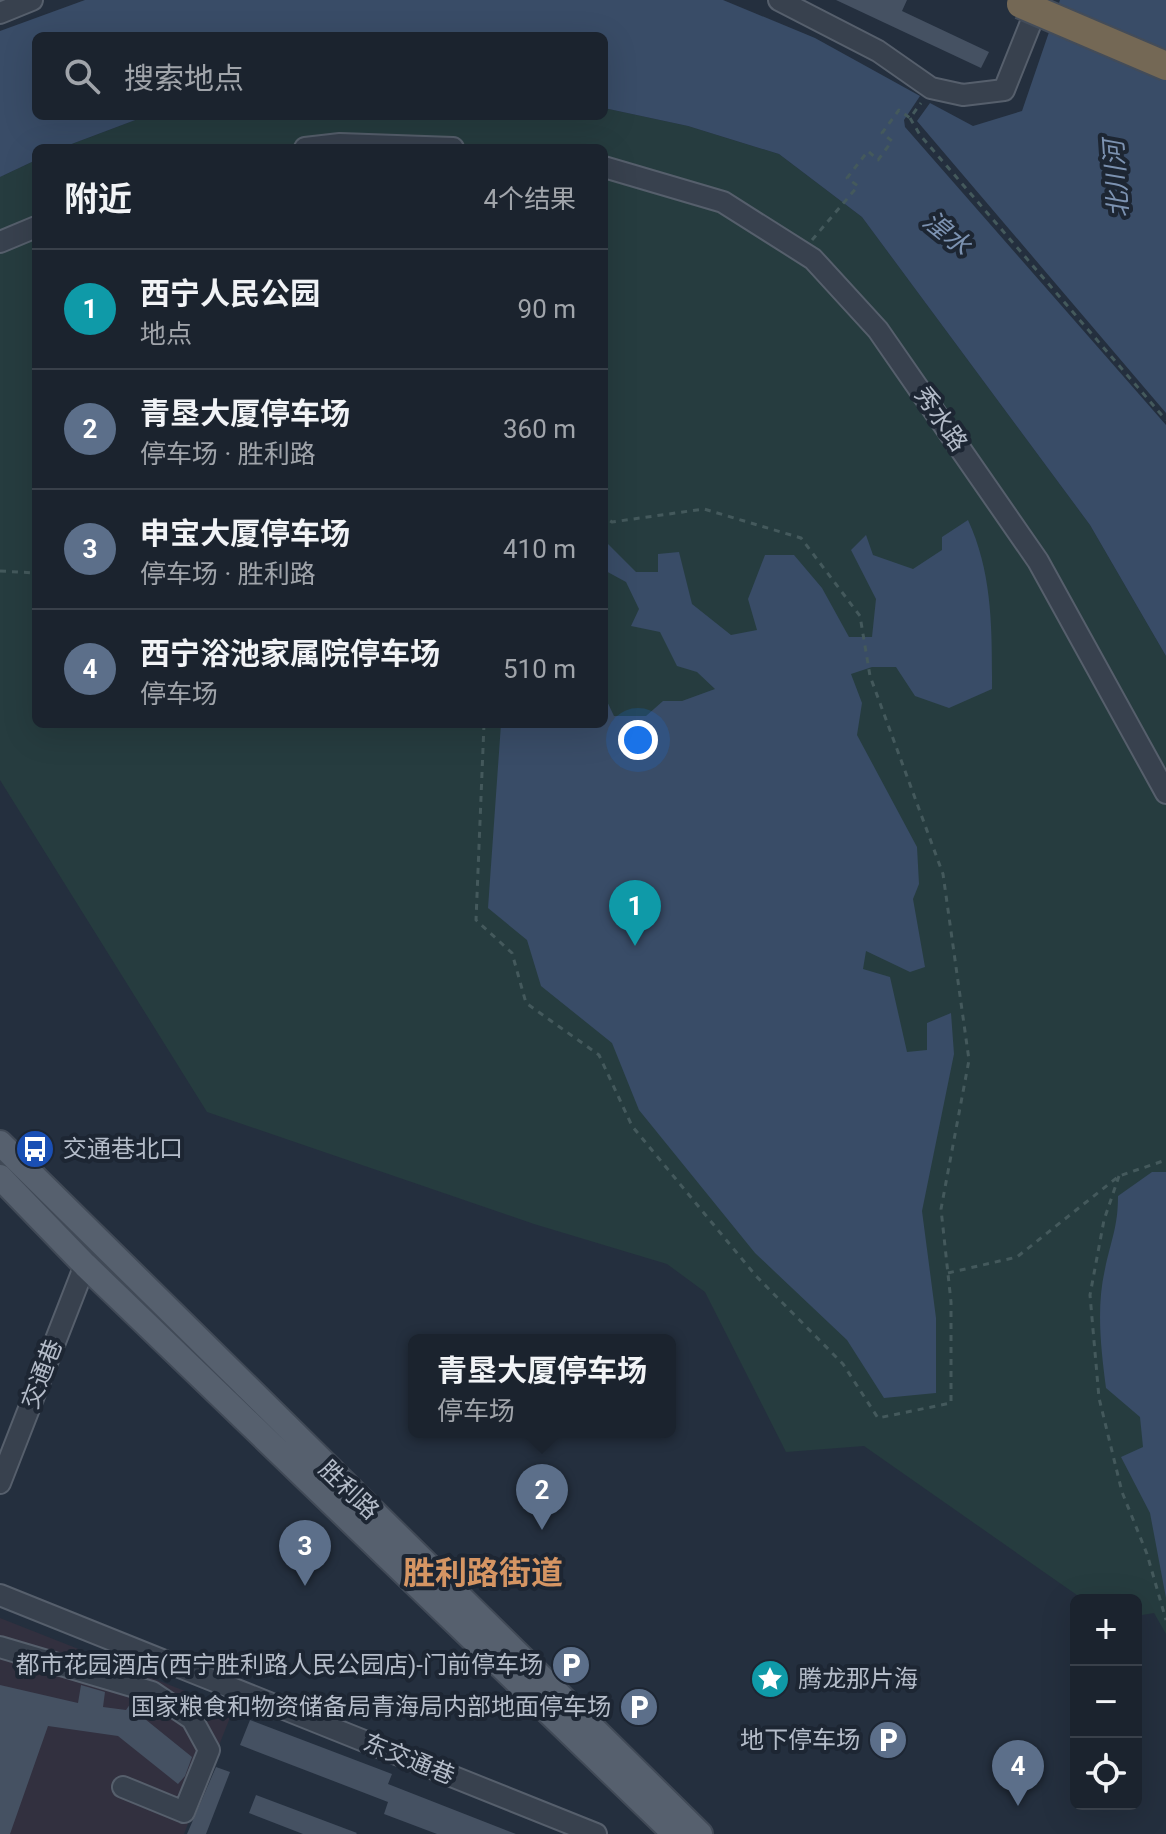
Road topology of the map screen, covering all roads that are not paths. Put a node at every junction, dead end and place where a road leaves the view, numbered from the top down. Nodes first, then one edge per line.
1 (32, 0) edge
2 (779, 0) edge
3 (1031, 2) edge
4 (0, 13) edge
5 (1166, 66) edge
6 (608, 168) edge
7 (32, 229) edge
8 (0, 242) edge
9 (1166, 793) edge
10 (0, 1143) edge
11 (0, 1177) edge
12 (85, 1265) junction
13 (0, 1483) edge
14 (0, 1595) edge
15 (0, 1647) edge
16 (123, 1787) dead end
17 (596, 1834) edge
18 (675, 1834) edge
19 (700, 1834) edge

1 - 4 street
2 - 3 street
3 - 5 highway, bridge
6 - 9 street, 秀水路
7 - 8 street
10 - 19 main road, 胜利路
11 - 12 main road, 胜利路
12 - 13 street, 交通巷
12 - 18 main road, 胜利路
14 - 17 street, 东交通巷
15 - 16 street

